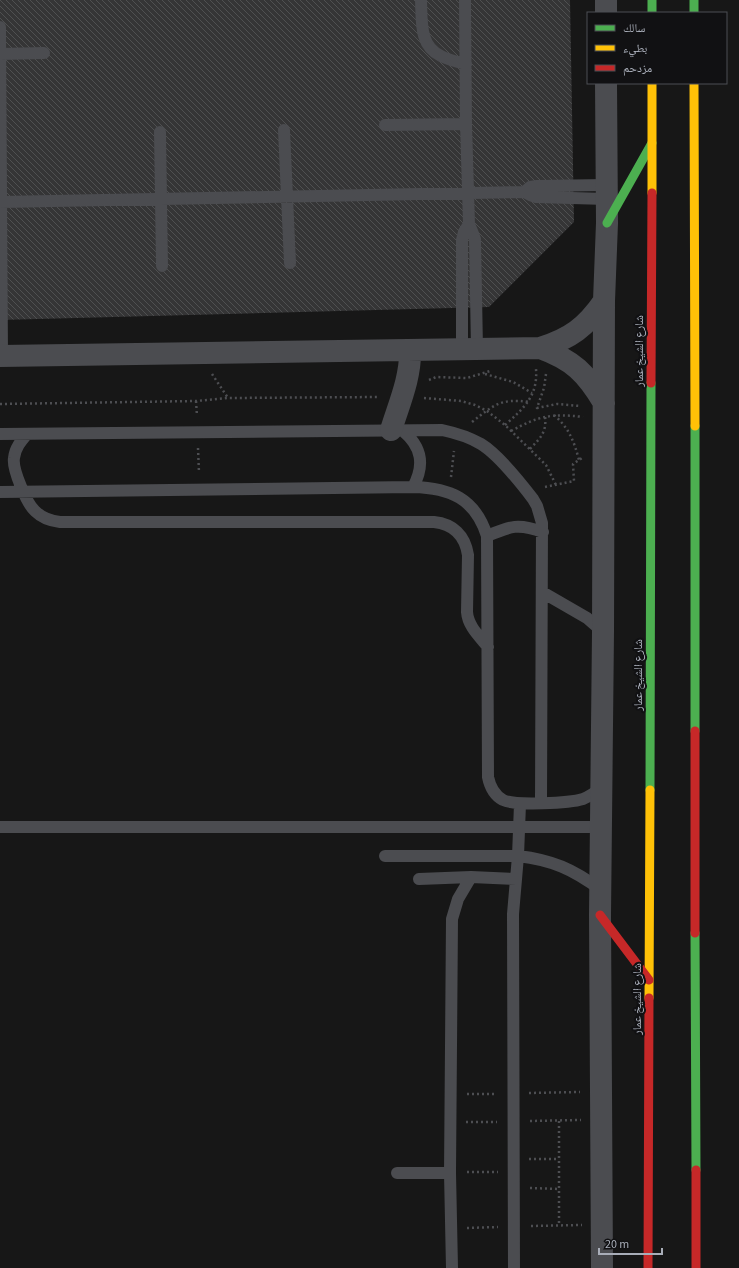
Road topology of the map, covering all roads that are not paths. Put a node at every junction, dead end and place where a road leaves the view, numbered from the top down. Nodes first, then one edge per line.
1 (421, 0) edge
2 (465, 0) edge
3 (606, 0) edge
4 (652, 0) edge
5 (694, 0) edge
6 (606, 12) edge
7 (652, 12) edge
8 (694, 12) edge
9 (0, 27) edge
10 (44, 53) dead end
11 (0, 54) edge
12 (466, 64) junction
13 (606, 84) edge
14 (652, 84) edge
15 (694, 84) edge
16 (466, 124) junction
17 (385, 125) dead end
18 (284, 130) dead end
19 (160, 132) dead end
20 (0, 134) edge
21 (652, 142) junction
22 (607, 192) junction
23 (468, 193) junction
24 (286, 196) junction
25 (161, 199) junction
26 (1, 202) edge
27 (607, 223) junction
28 (290, 263) dead end
29 (162, 266) dead end
30 (1, 269) edge
31 (604, 301) junction
32 (469, 349) junction
33 (410, 350) junction
34 (1, 356) edge
35 (538, 356) junction
36 (604, 403) junction
37 (403, 430) junction
38 (0, 434) edge
39 (27, 434) junction
40 (413, 487) junction
41 (0, 492) edge
42 (24, 492) junction
43 (543, 532) junction
44 (487, 536) junction
45 (542, 592) junction
46 (603, 632) junction
47 (488, 647) junction
48 (602, 787) junction
49 (541, 803) junction
50 (520, 804) junction
51 (0, 827) edge
52 (519, 827) junction
53 (601, 827) junction
54 (385, 856) dead end
55 (518, 856) junction
56 (471, 877) junction
57 (419, 878) dead end
58 (516, 879) junction
59 (600, 890) junction
60 (600, 915) junction
61 (649, 980) junction
62 (450, 1172) junction
63 (396, 1173) dead end
64 (452, 1268) edge
65 (514, 1268) edge
66 (602, 1268) edge
67 (648, 1268) edge
68 (696, 1268) edge

1 - 12 lane
2 - 12 lane
3 - 6 street
4 - 7 main road
5 - 8 main road
9 - 11 lane
10 - 11 lane
11 - 20 lane
12 - 16 lane
13 - 22 street
14 - 21 main road, شارع الشيخ عمار
15 - 68 main road
16 - 17 lane
16 - 23 lane
18 - 24 lane
19 - 25 lane
20 - 26 lane
21 - 27 main road
21 - 61 main road, شارع الشيخ عمار
22 - 23 lane
22 - 27 street
23 - 24 lane
23 - 32 lane
24 - 25 lane
24 - 28 lane
25 - 26 lane
25 - 29 lane
26 - 30 lane
27 - 31 street
30 - 34 lane
31 - 35 street
31 - 36 street
32 - 33 street
32 - 35 street
33 - 34 street
33 - 37 street
35 - 36 street
36 - 46 street
37 - 39 lane
37 - 40 lane
37 - 43 lane
38 - 39 lane
39 - 42 lane
40 - 42 lane
40 - 44 lane
41 - 42 lane
42 - 47 lane
43 - 44 lane
43 - 45 lane
44 - 47 lane
45 - 46 lane
45 - 49 lane
46 - 48 street
47 - 50 lane
48 - 49 lane
48 - 53 street
49 - 50 lane
50 - 52 lane
51 - 52 lane
52 - 53 lane
52 - 55 lane
53 - 59 street
54 - 55 lane
55 - 58 lane
55 - 59 lane
56 - 57 lane
56 - 58 lane
56 - 62 lane
58 - 65 lane
59 - 60 street
60 - 61 main road
60 - 66 street
61 - 67 main road, شارع الشيخ عمار
62 - 63 lane
62 - 64 lane

